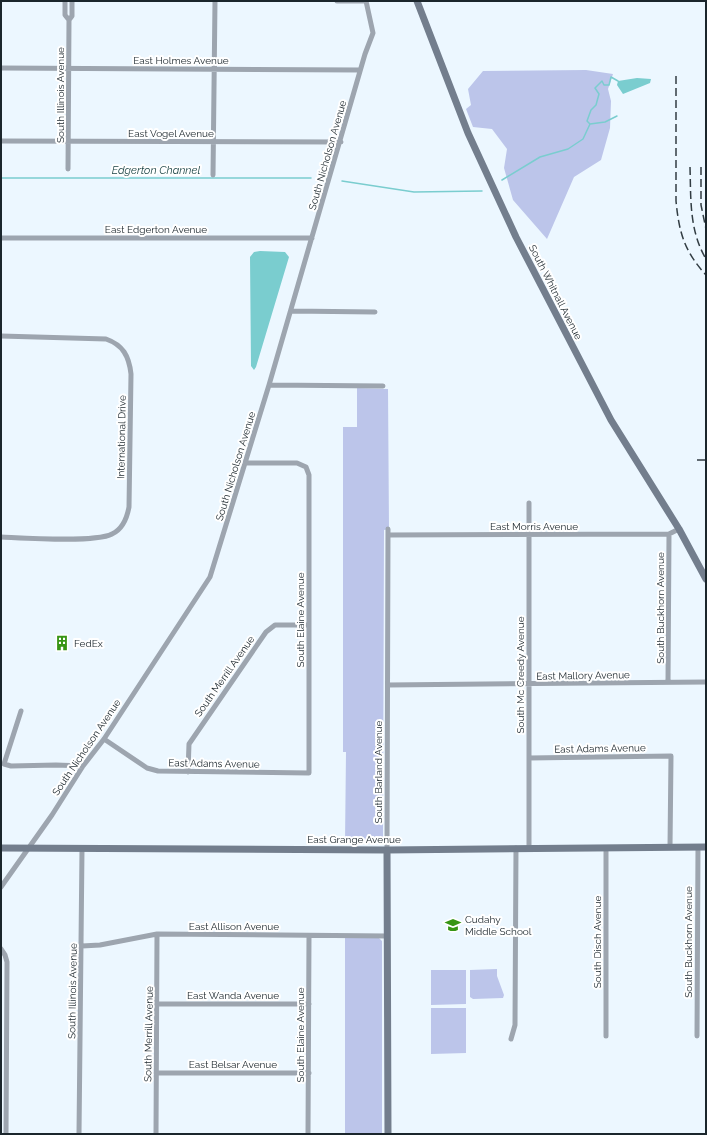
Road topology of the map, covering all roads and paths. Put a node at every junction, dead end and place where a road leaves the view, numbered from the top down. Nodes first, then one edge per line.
1 (65, 1) edge
2 (72, 1) edge
3 (215, 1) edge
4 (337, 1) edge
5 (366, 1) edge
6 (417, 1) edge
7 (69, 20) junction
8 (1, 68) edge
9 (69, 68) junction
10 (214, 69) junction
11 (360, 70) junction
12 (1, 141) edge
13 (69, 142) junction
14 (213, 142) junction
15 (340, 142) junction
16 (68, 169) dead end
17 (213, 175) dead end
18 (1, 238) edge
19 (312, 238) junction
20 (291, 312) junction
21 (375, 312) dead end
22 (1, 336) edge
23 (269, 385) junction
24 (383, 386) dead end
25 (246, 463) junction
26 (529, 502) dead end
27 (679, 528) junction
28 (388, 532) joint
29 (669, 534) junction
30 (529, 535) junction
31 (1, 537) edge
32 (706, 579) edge
33 (308, 625) junction
34 (668, 682) junction
35 (706, 682) edge
36 (528, 684) junction
37 (388, 685) junction
38 (21, 711) dead end
39 (104, 739) junction
40 (529, 758) junction
41 (83, 766) junction
42 (188, 772) junction
43 (309, 773) joint
44 (670, 847) junction
45 (698, 847) junction
46 (706, 847) edge
47 (1, 848) edge
48 (30, 848) junction
49 (516, 848) junction
50 (529, 848) junction
51 (606, 848) junction
52 (82, 849) junction
53 (387, 850) junction
54 (1, 887) edge
55 (157, 934) junction
56 (309, 936) junction
57 (387, 936) junction
58 (82, 946) junction
59 (1, 949) edge
60 (157, 1004) junction
61 (309, 1004) junction
62 (606, 1036) dead end
63 (697, 1036) dead end
64 (511, 1039) dead end
65 (4, 1073) edge
66 (156, 1073) junction
67 (308, 1073) junction
68 (6, 1134) edge
69 (79, 1134) edge
70 (156, 1134) edge
71 (308, 1134) edge
72 (388, 1134) edge

1 - 7 street, South Illinois Avenue
2 - 7 street, South Illinois Avenue
3 - 10 street
4 - 5 street
5 - 11 street, South Nicholson Avenue
6 - 27 street, South Whitnall Avenue
7 - 9 street, South Illinois Avenue
8 - 9 street, East Holmes Avenue
9 - 10 street, East Holmes Avenue
9 - 13 street, South Illinois Avenue
10 - 11 street, East Holmes Avenue
10 - 14 street
11 - 15 street, South Nicholson Avenue
12 - 13 street, East Vogel Avenue
13 - 14 street, East Vogel Avenue
13 - 16 street, South Illinois Avenue
14 - 15 street, East Vogel Avenue
14 - 17 street
15 - 19 street, South Nicholson Avenue
18 - 19 street, East Edgerton Avenue
19 - 20 street, South Nicholson Avenue
20 - 21 street
20 - 23 street, South Nicholson Avenue
22 - 31 street, International Drive
23 - 24 street
23 - 25 street, South Nicholson Avenue
25 - 33 street, South Elaine Avenue
25 - 39 street, South Nicholson Avenue
26 - 30 street, South Mc Creedy Avenue
27 - 29 street
27 - 32 street, South Whitnall Avenue
28 - 30 street, East Morris Avenue
28 - 37 street, South Barland Avenue
29 - 30 street, East Morris Avenue
29 - 34 street, South Buckhorn Avenue
30 - 36 street, South Mc Creedy Avenue
33 - 42 street, South Merrill Avenue
33 - 43 street, South Elaine Avenue
34 - 35 street, East Mallory Avenue
34 - 36 street, East Mallory Avenue
36 - 37 street, East Mallory Avenue
36 - 40 street, South Mc Creedy Avenue
37 - 53 street, South Barland Avenue
38 - 41 street
39 - 41 street, South Nicholson Avenue
39 - 42 street, East Adams Avenue
40 - 44 street, East Adams Avenue
40 - 50 street, South Mc Creedy Avenue
41 - 48 street, South Nicholson Avenue
42 - 43 street, East Adams Avenue
44 - 45 street, East Grange Avenue
44 - 51 street, East Grange Avenue
45 - 46 street, East Grange Avenue
45 - 63 street, South Buckhorn Avenue
47 - 48 street, East Grange Avenue
48 - 52 street, East Grange Avenue
48 - 54 street, South Nicholson Avenue
49 - 50 street, East Grange Avenue
49 - 53 street, East Grange Avenue
49 - 64 street
50 - 51 street, East Grange Avenue
51 - 62 street, South Disch Avenue
52 - 53 street, East Grange Avenue
52 - 58 street, South Illinois Avenue
53 - 57 street, South Barland Avenue
55 - 56 street, East Allison Avenue
55 - 58 street, East Allison Avenue
55 - 60 street, South Merrill Avenue
56 - 57 street, East Allison Avenue
56 - 61 street, South Elaine Avenue
57 - 72 street, South Barland Avenue
58 - 69 street, South Illinois Avenue
59 - 65 street
60 - 61 street, East Wanda Avenue
60 - 66 street, South Merrill Avenue
61 - 67 street, South Elaine Avenue
65 - 68 street
66 - 67 street, East Belsar Avenue
66 - 70 street, South Merrill Avenue
67 - 71 street, South Elaine Avenue

